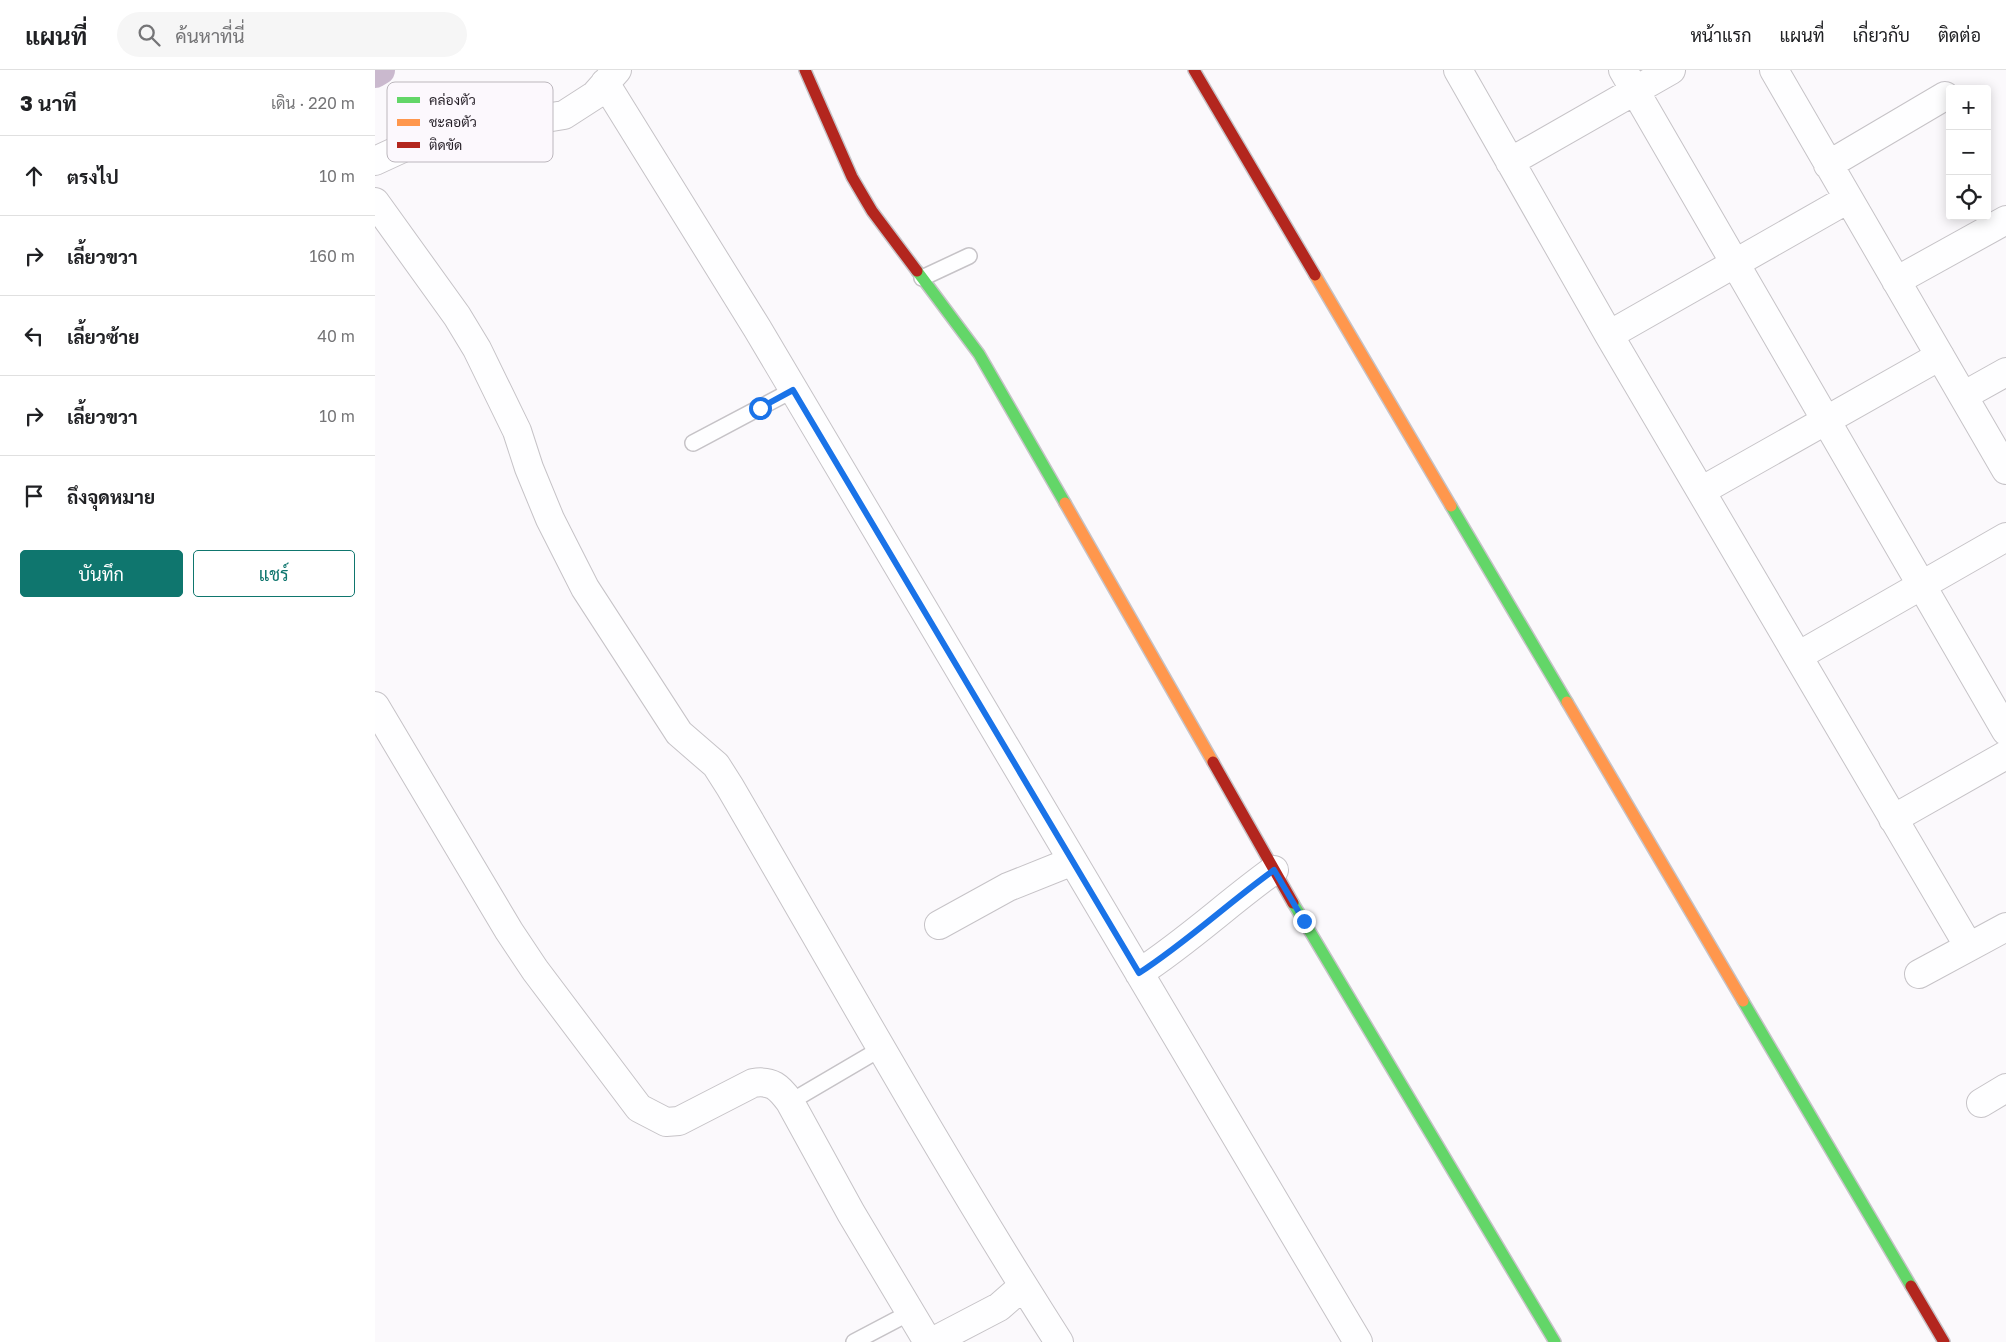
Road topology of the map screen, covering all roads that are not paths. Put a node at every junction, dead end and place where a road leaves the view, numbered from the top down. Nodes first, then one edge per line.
1 (805, 70) edge
2 (1193, 70) edge
3 (1458, 70) edge
4 (1671, 70) edge
5 (1774, 70) edge
6 (611, 76) edge
7 (1629, 80) edge
8 (1945, 96) dead end
9 (553, 117) edge
10 (387, 155) edge
11 (375, 161) edge
12 (1510, 162) junction
13 (1828, 165) junction
14 (1848, 199) junction
15 (375, 202) edge
16 (2006, 220) edge
17 (969, 256) dead end
18 (1733, 264) junction
19 (922, 278) junction
20 (1896, 281) junction
21 (1609, 335) junction
22 (1939, 356) junction
23 (2006, 372) edge
24 (793, 390) junction
25 (1963, 396) junction
26 (1825, 420) junction
27 (693, 442) dead end
28 (2006, 470) edge
29 (1701, 491) junction
30 (2006, 537) edge
31 (1921, 585) junction
32 (1798, 656) junction
33 (375, 706) edge
34 (2006, 731) edge
35 (2006, 755) edge
36 (1893, 819) junction
37 (1073, 861) junction
38 (1274, 870) junction
39 (939, 926) dead end
40 (2006, 926) edge
41 (1969, 947) junction
42 (1139, 973) junction
43 (1919, 974) dead end
44 (882, 1048) junction
45 (2006, 1088) edge
46 (790, 1102) junction
47 (1981, 1103) dead end
48 (1023, 1286) junction
49 (911, 1312) junction
50 (854, 1342) edge
51 (930, 1342) edge
52 (1059, 1342) edge
53 (1358, 1342) edge
54 (1555, 1342) edge
55 (1944, 1342) edge

1 - 19 street
2 - 55 street
3 - 12 street
4 - 7 street
5 - 13 street
6 - 9 street
6 - 24 street
7 - 12 street
7 - 18 street
8 - 13 street
10 - 11 street
12 - 21 street
13 - 14 street
14 - 18 street
14 - 20 street
15 - 44 street
16 - 20 street
17 - 19 lane
18 - 21 street
18 - 26 street
19 - 38 street
20 - 22 street
21 - 29 street
22 - 25 street
22 - 26 street
23 - 25 street
24 - 27 lane
24 - 37 street
25 - 28 street
26 - 29 street
26 - 31 street
29 - 32 street
30 - 31 street
31 - 32 street
31 - 34 street
32 - 36 street
33 - 46 street
35 - 36 street
36 - 41 street
37 - 39 street
37 - 42 street
38 - 42 street
38 - 54 street
40 - 41 street
41 - 43 street
42 - 53 street
44 - 46 lane
44 - 48 street
45 - 47 street
46 - 49 street
48 - 51 street
48 - 52 street
49 - 50 lane
49 - 51 street

